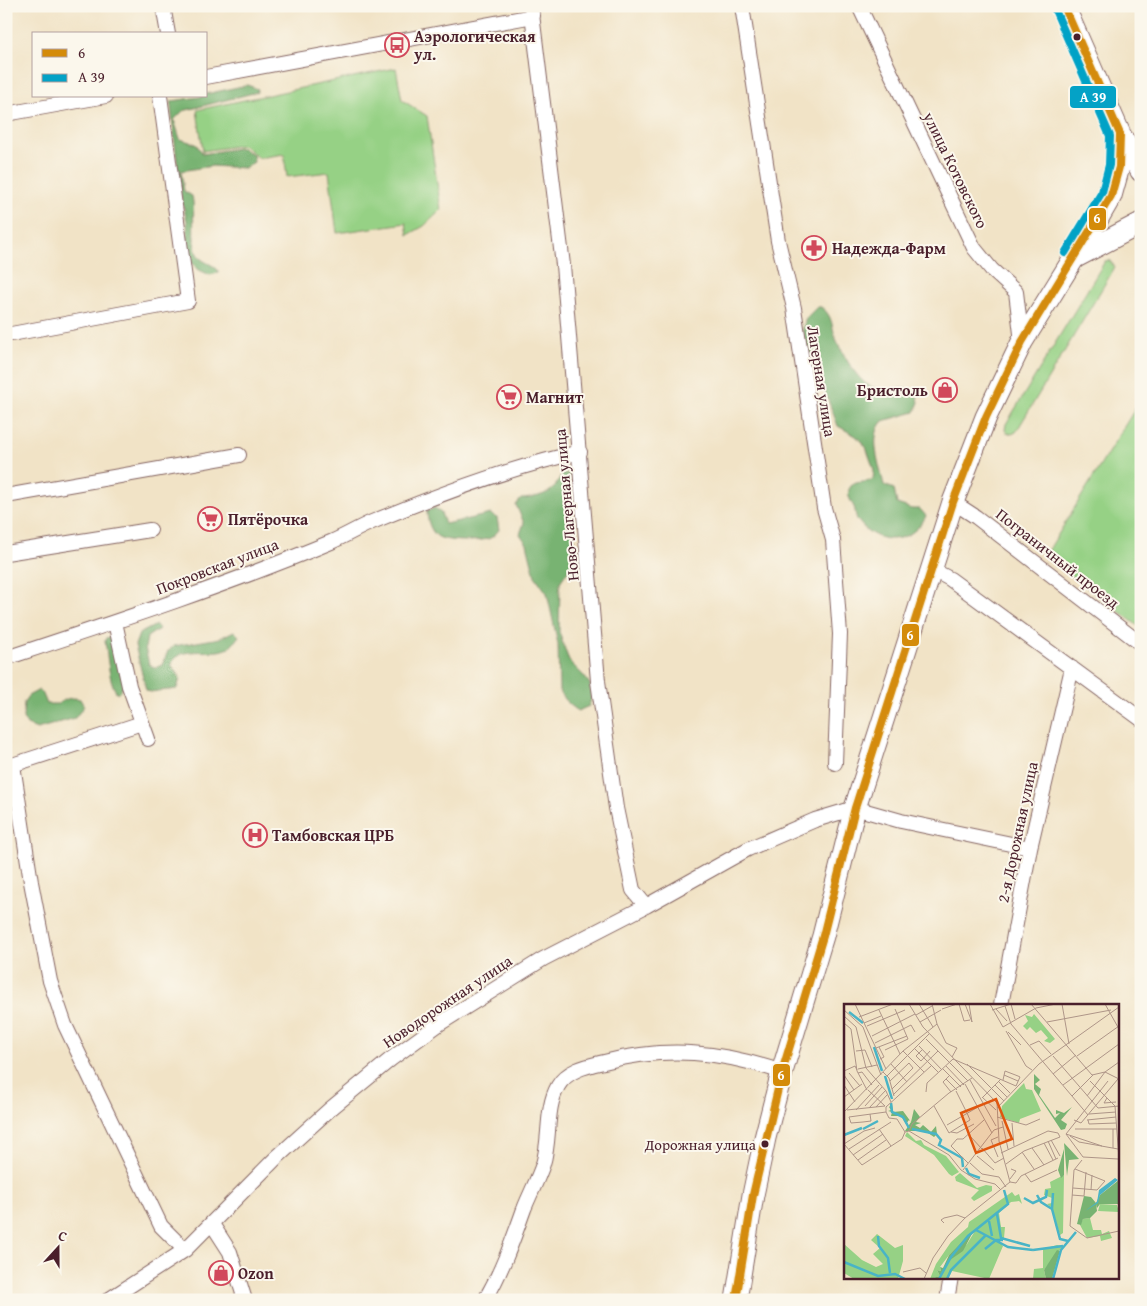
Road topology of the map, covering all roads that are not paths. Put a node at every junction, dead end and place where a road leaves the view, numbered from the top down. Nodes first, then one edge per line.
1 (163, 6) edge
2 (742, 6) edge
3 (859, 6) edge
4 (1064, 6) edge
5 (532, 11) edge
6 (168, 32) edge
7 (208, 77) edge
8 (95, 98) edge
9 (160, 98) edge
10 (6, 114) edge
11 (1120, 134) junction
12 (1141, 171) edge
13 (1141, 223) edge
14 (1074, 258) junction
15 (6, 335) edge
16 (1022, 342) junction
17 (580, 452) junction
18 (239, 455) dead end
19 (6, 496) edge
20 (953, 502) junction
21 (150, 530) dead end
22 (6, 552) edge
23 (931, 569) junction
24 (115, 622) junction
25 (1141, 644) edge
26 (6, 658) edge
27 (1072, 668) junction
28 (1141, 719) edge
29 (142, 723) junction
30 (148, 739) dead end
31 (835, 763) dead end
32 (9, 766) edge
33 (855, 808) junction
34 (1030, 848) junction
35 (646, 906) junction
36 (1001, 1004) edge
37 (782, 1072) junction
38 (212, 1224) junction
39 (185, 1250) junction
40 (951, 1278) edge
41 (108, 1300) edge
42 (245, 1300) edge
43 (485, 1300) edge
44 (736, 1300) edge
45 (947, 1300) edge

1 - 6 street
2 - 31 street, Лагерная улица
3 - 16 street, улица Котовского
4 - 11 main road
5 - 7 street
5 - 17 street, Ново-Лагерная улица
8 - 10 street
9 - 15 street
11 - 12 main road
11 - 14 main road
13 - 14 main road
14 - 16 main road
16 - 20 main road
17 - 24 street, Покровская улица
17 - 35 street, Ново-Лагерная улица
18 - 19 street
20 - 23 main road
20 - 25 street, Пограничный проезд
21 - 22 street
23 - 27 street
23 - 33 main road
24 - 26 street, Покровская улица
24 - 29 street
27 - 28 street
27 - 34 street, 2-я Дорожная улица
29 - 30 street
29 - 32 street
32 - 39 street
33 - 34 street
33 - 35 street, Новодорожная улица
33 - 37 main road
34 - 36 street, 2-я Дорожная улица
35 - 38 street, Новодорожная улица
37 - 43 street
37 - 44 main road
38 - 39 street, Новодорожная улица
38 - 42 street
39 - 41 street, Новодорожная улица
40 - 45 street

